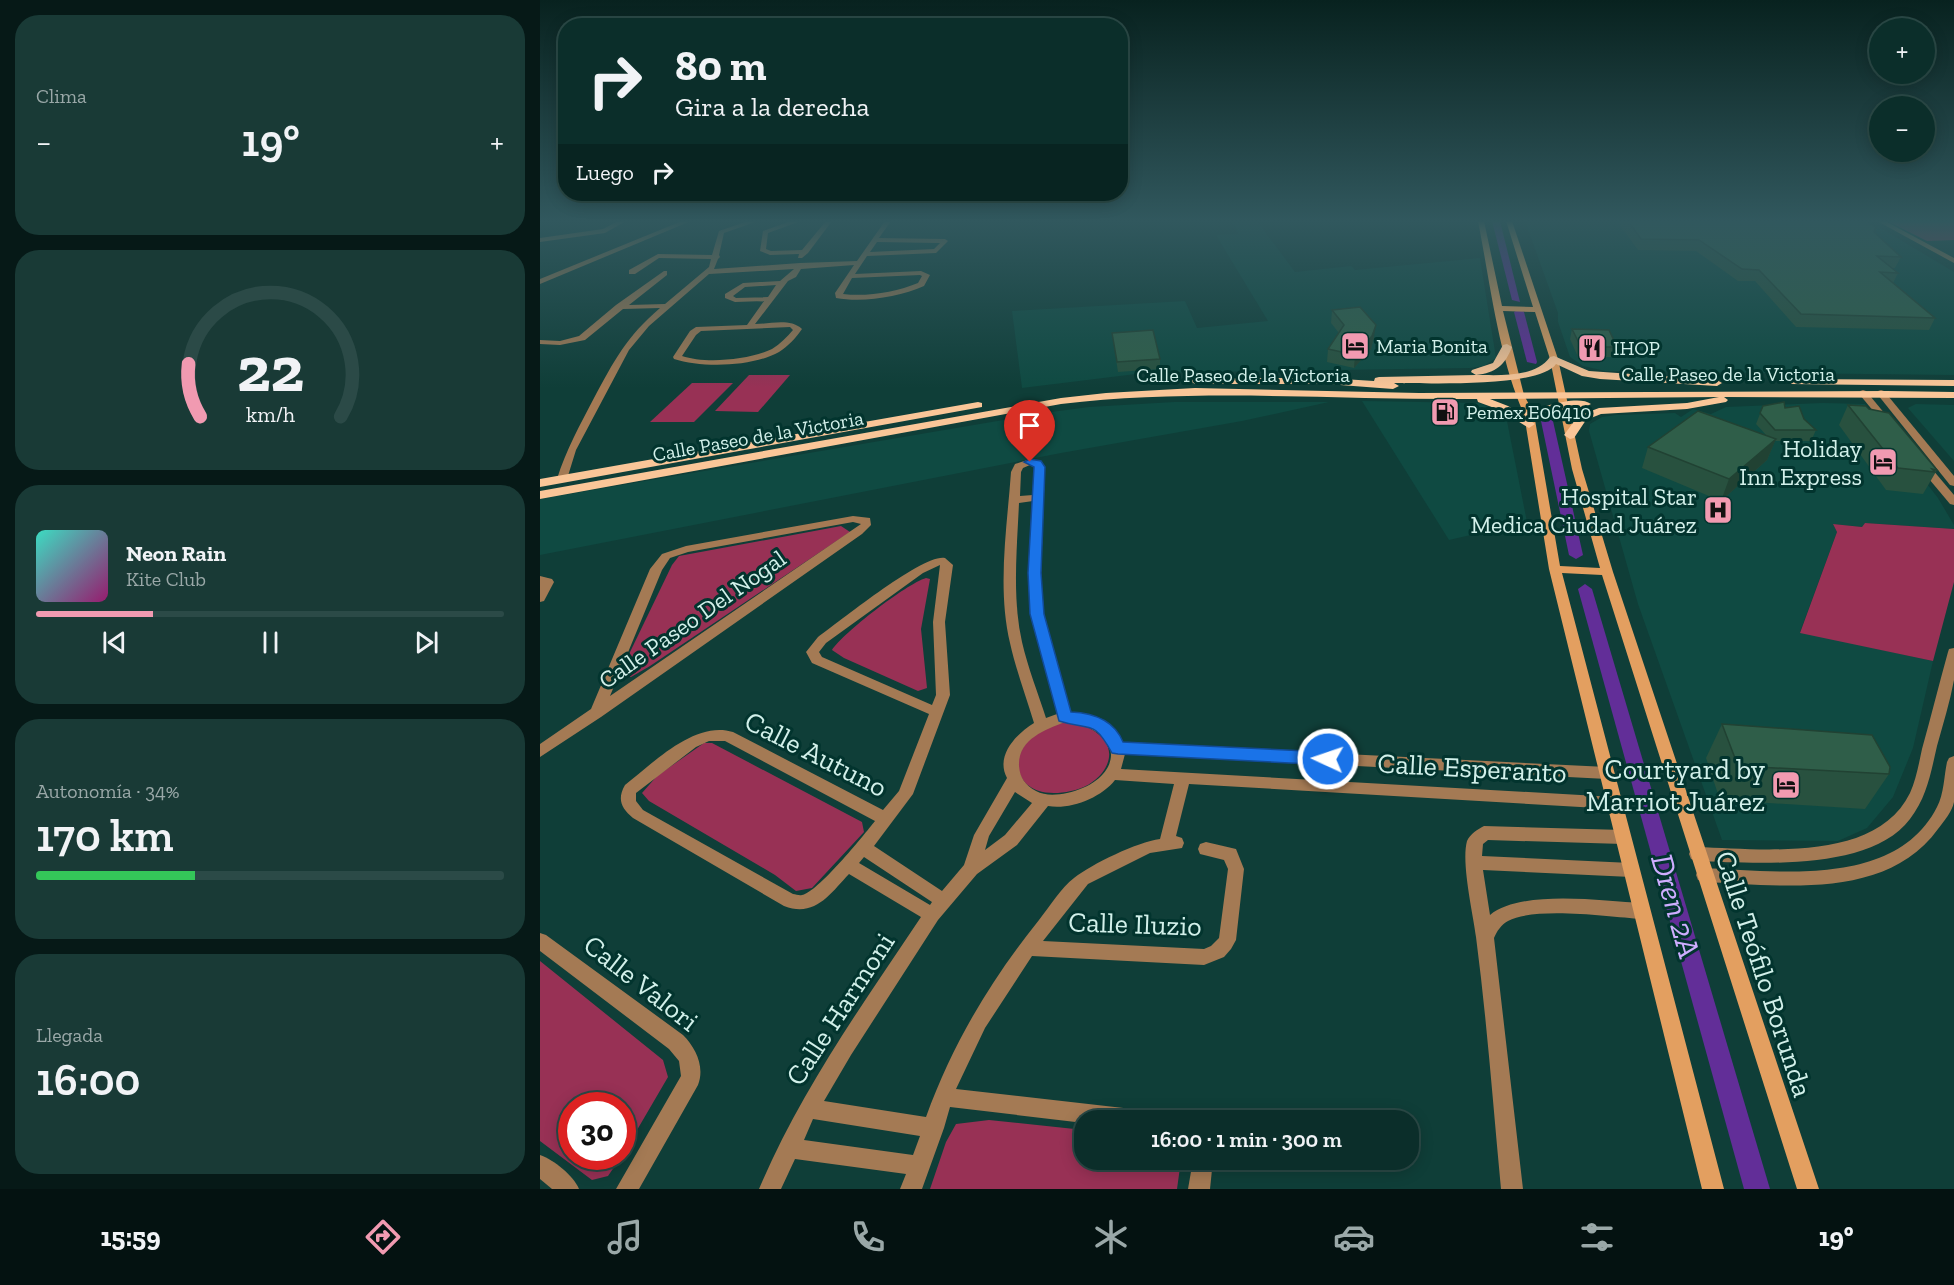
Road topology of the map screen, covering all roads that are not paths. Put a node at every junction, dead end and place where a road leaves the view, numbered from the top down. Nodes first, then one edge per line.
1 (659, 276) edge
2 (702, 276) edge
3 (785, 276) edge
4 (788, 276) edge
5 (850, 276) edge
6 (925, 276) edge
7 (1492, 276) edge
8 (1528, 276) edge
9 (783, 281) junction
10 (770, 299) junction
11 (671, 303) junction
12 (622, 304) junction
13 (1499, 308) junction
14 (1539, 310) junction
15 (750, 326) junction
16 (540, 342) edge
17 (1507, 347) junction
18 (1554, 359) junction
19 (1327, 381) junction
20 (1843, 382) junction
21 (1347, 383) junction
22 (1717, 383) junction
23 (1952, 383) edge
24 (1518, 386) junction
25 (1203, 391) junction
26 (1708, 393) junction
27 (1752, 393) junction
28 (1863, 393) junction
29 (1881, 393) junction
30 (1561, 395) junction
31 (1954, 395) edge
32 (1465, 396) junction
33 (981, 405) junction
34 (1529, 419) junction
35 (937, 423) junction
36 (1893, 429) edge
37 (1570, 435) junction
38 (1916, 456) edge
39 (562, 478) junction
40 (540, 483) edge
41 (1954, 483) edge
42 (540, 495) edge
43 (1039, 497) junction
44 (1015, 500) junction
45 (1954, 502) edge
46 (1555, 569) junction
47 (1607, 572) junction
48 (540, 580) edge
49 (540, 598) edge
50 (1954, 652) edge
51 (936, 712) junction
52 (596, 713) junction
53 (1065, 717) junction
54 (1041, 724) junction
55 (1118, 748) junction
56 (540, 750) edge
57 (1954, 762) edge
58 (1607, 773) junction
59 (1111, 774) junction
60 (1183, 778) junction
61 (1013, 781) junction
62 (1044, 800) junction
63 (1615, 803) junction
64 (886, 819) junction
65 (1623, 837) junction
66 (863, 848) junction
67 (1206, 849) dead end
68 (1697, 854) junction
69 (1474, 863) junction
70 (849, 865) junction
71 (971, 868) junction
72 (1631, 870) junction
73 (1704, 875) junction
74 (943, 900) junction
75 (1642, 911) junction
76 (932, 915) junction
77 (1485, 938) junction
78 (540, 941) edge
79 (1030, 948) junction
80 (945, 1097) junction
81 (808, 1108) junction
82 (1074, 1112) edge
83 (934, 1128) junction
84 (788, 1148) junction
85 (540, 1166) edge
86 (920, 1166) junction
87 (1202, 1170) edge
88 (568, 1189) edge
89 (627, 1189) edge
90 (770, 1189) edge
91 (911, 1189) edge
92 (1199, 1189) edge
93 (1512, 1189) edge
94 (1713, 1189) edge
95 (1808, 1189) edge

1 - 12 street
2 - 11 street
3 - 9 street
4 - 9 street
5 - 6 street
7 - 13 main road
8 - 14 main road, Calle Teófilo Borunda
9 - 10 street
9 - 10 street
10 - 15 street
11 - 12 street
11 - 39 street
12 - 16 street
13 - 14 main road
13 - 17 main road
14 - 18 main road, Calle Teófilo Borunda
15 - 15 street
17 - 19 main road
17 - 24 main road
18 - 22 main road
18 - 24 main road
18 - 30 main road, Calle Teófilo Borunda
19 - 21 main road, Calle Paseo de la Victoria
19 - 33 main road, Calle Paseo de la Victoria
20 - 22 main road, Calle Paseo de la Victoria
20 - 23 main road, Calle Paseo de la Victoria
20 - 26 main road
21 - 24 main road, Calle Paseo de la Victoria
21 - 25 main road
22 - 30 main road, Calle Paseo de la Victoria
23 - 28 main road
24 - 30 main road, Calle Paseo de la Victoria
24 - 32 main road, Calle Paseo de la Victoria
24 - 34 main road
25 - 32 main road, Calle Paseo de la Victoria
25 - 35 main road, Calle Paseo de la Victoria
26 - 27 main road, Calle Paseo de la Victoria
26 - 30 main road
27 - 28 main road, Calle Paseo de la Victoria
27 - 37 main road
28 - 29 main road, Calle Paseo de la Victoria
28 - 36 street
29 - 31 main road, Calle Paseo de la Victoria
29 - 41 street
30 - 34 main road
30 - 37 main road, Calle Teófilo Borunda
32 - 34 main road
33 - 35 main road
33 - 39 main road, Calle Paseo de la Victoria
34 - 46 main road
35 - 42 main road, Calle Paseo de la Victoria
37 - 47 main road, Calle Teófilo Borunda
38 - 45 street
39 - 40 main road, Calle Paseo de la Victoria
43 - 44 street
43 - 44 street
43 - 53 street
44 - 54 street
46 - 47 main road
46 - 58 main road
47 - 68 main road, Calle Teófilo Borunda
48 - 49 street
50 - 68 street
51 - 51 street
51 - 64 street
52 - 52 street, Calle Paseo Del Nogal
52 - 56 street, Calle Paseo Del Nogal
53 - 54 street
53 - 55 street
54 - 61 street
55 - 58 street, Calle Esperanto
55 - 59 street
57 - 73 street
58 - 63 main road
59 - 60 street, Calle Esperanto
59 - 62 street
60 - 63 street, Calle Esperanto
60 - 79 street, Calle Iluzio
61 - 62 street
61 - 71 street, Calle Harmoni
62 - 71 street, Calle Harmoni
63 - 65 main road
64 - 66 street
64 - 70 street, Calle Autuno
65 - 69 street
65 - 72 main road
66 - 70 street
66 - 74 street
67 - 79 street, Calle Iluzio
68 - 73 main road, Calle Teófilo Borunda
69 - 72 street
69 - 77 street
70 - 76 street
71 - 74 street, Calle Harmoni
72 - 75 main road
73 - 95 main road, Calle Teófilo Borunda
74 - 76 street, Calle Harmoni
75 - 77 street
75 - 94 main road
76 - 81 street, Calle Harmoni
77 - 93 street
78 - 89 street, Calle Valori
79 - 80 street, Calle Iluzio
80 - 82 street
80 - 83 street, Calle Iluzio
81 - 83 street
81 - 84 street, Calle Harmoni
83 - 86 street, Calle Iluzio
84 - 86 street
84 - 90 street, Calle Harmoni
85 - 88 street
86 - 91 street, Calle Iluzio
87 - 92 street

